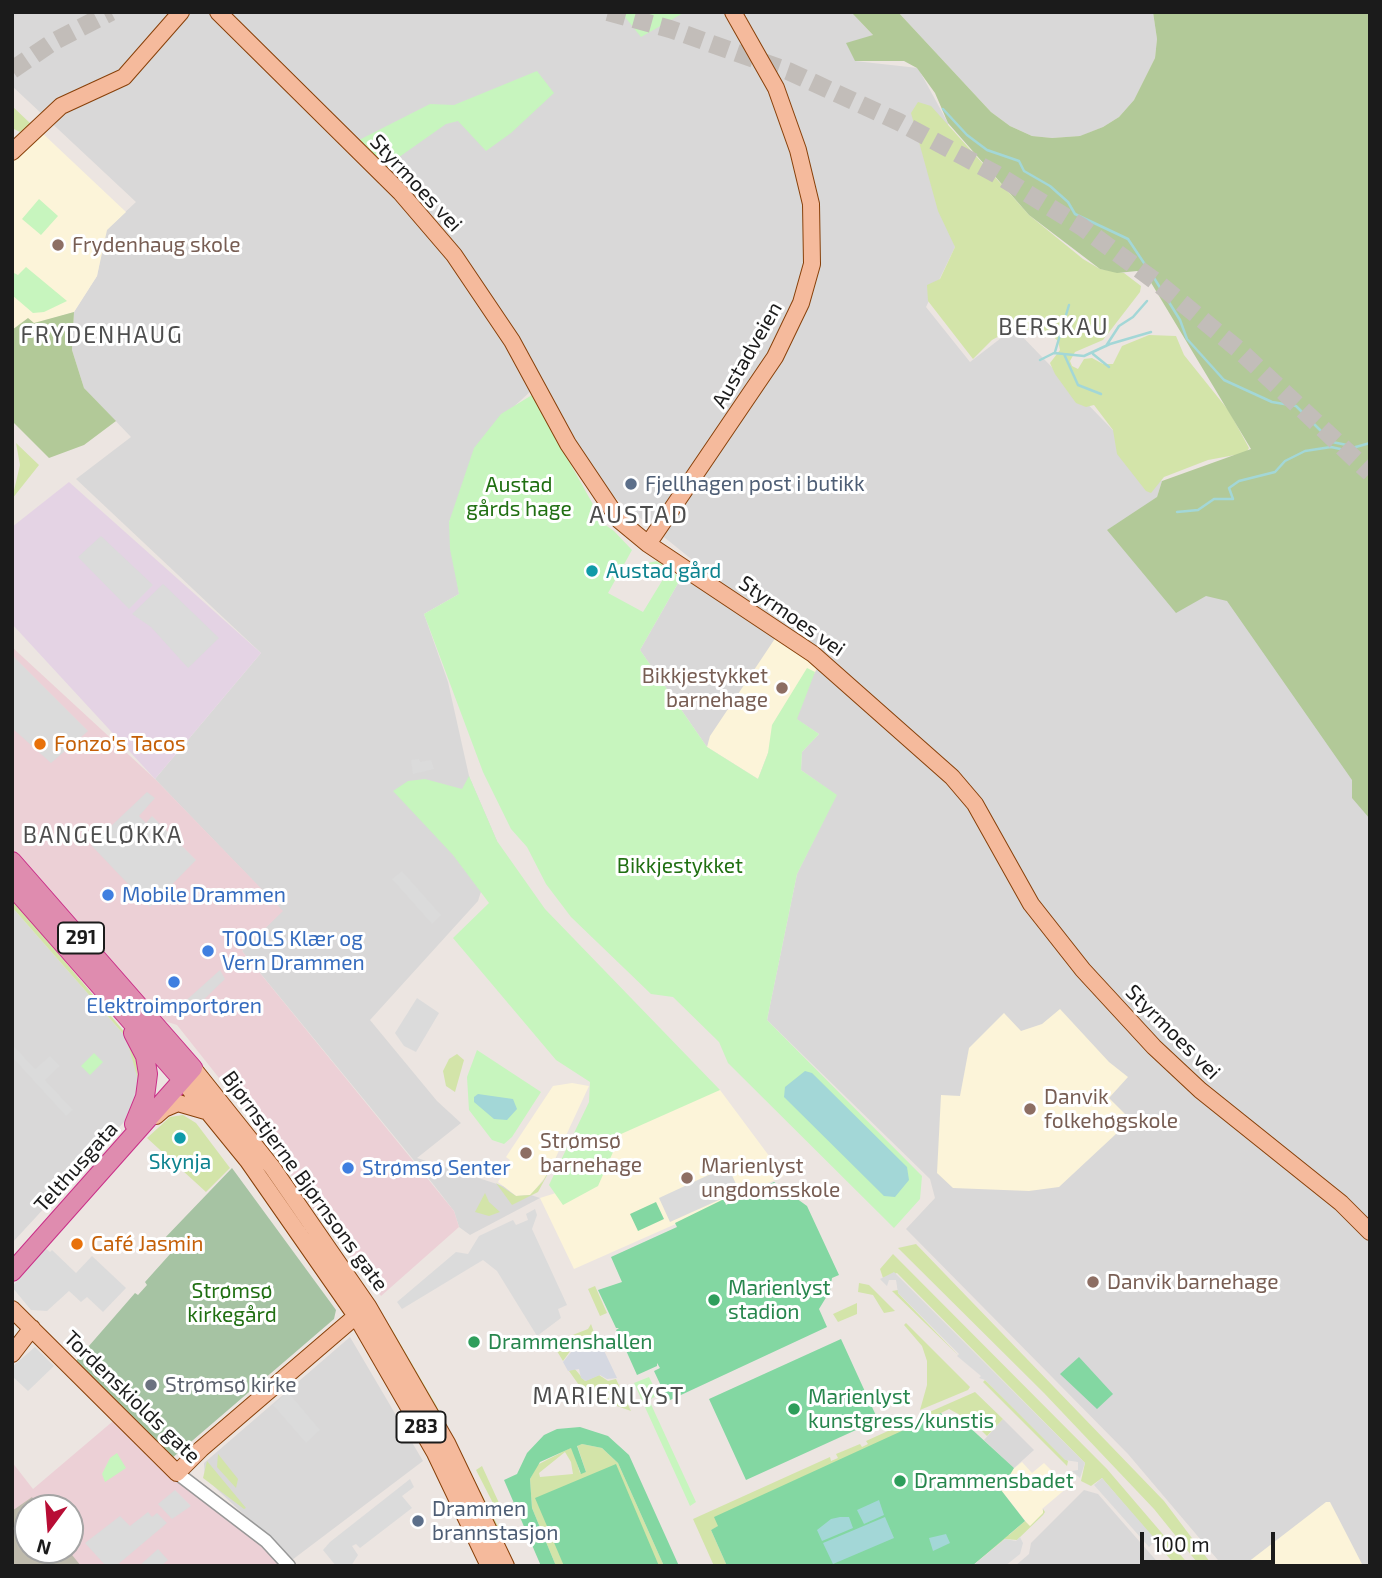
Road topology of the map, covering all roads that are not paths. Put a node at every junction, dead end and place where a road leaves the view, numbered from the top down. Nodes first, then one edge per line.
1 (181, 12) edge
2 (218, 12) edge
3 (733, 12) edge
4 (12, 152) edge
5 (648, 544) junction
6 (12, 861) edge
7 (12, 886) edge
8 (115, 1003) junction
9 (185, 1074) junction
10 (212, 1113) junction
11 (140, 1124) junction
12 (1370, 1233) edge
13 (12, 1261) edge
14 (12, 1272) edge
15 (12, 1309) edge
16 (356, 1316) junction
17 (23, 1336) edge
18 (12, 1354) edge
19 (177, 1473) junction
20 (289, 1566) edge
21 (489, 1566) edge
22 (506, 1566) edge

1 - 4 main road
2 - 5 main road, Styrmoes vei
3 - 5 main road, Austadveien
5 - 12 main road, Styrmoes vei
6 - 9 highway, Bjørnstjerne Bjørnsons gate / 291
7 - 8 highway, Bjørnstjerne Bjørnsons gate / 291
8 - 9 highway, Bjørnstjerne Bjørnsons gate / 291
8 - 11 highway, Telthusgata / 291
9 - 10 main road, Bjørnstjerne Bjørnsons gate / 283
9 - 11 highway, Telthusgata / 291
9 - 22 main road, Bjørnstjerne Bjørnsons gate / 283
10 - 11 main road, Telthusgata
10 - 16 main road, Bjørnstjerne Bjørnsons gate / 283
11 - 13 highway, Telthusgata / 291
11 - 14 highway, Telthusgata / 291
15 - 17 main road, Tordenskiolds gate
16 - 19 main road
16 - 21 main road, Bjørnstjerne Bjørnsons gate / 283
17 - 18 main road
17 - 19 main road, Tordenskiolds gate
19 - 20 street, Tordenskiolds gate

